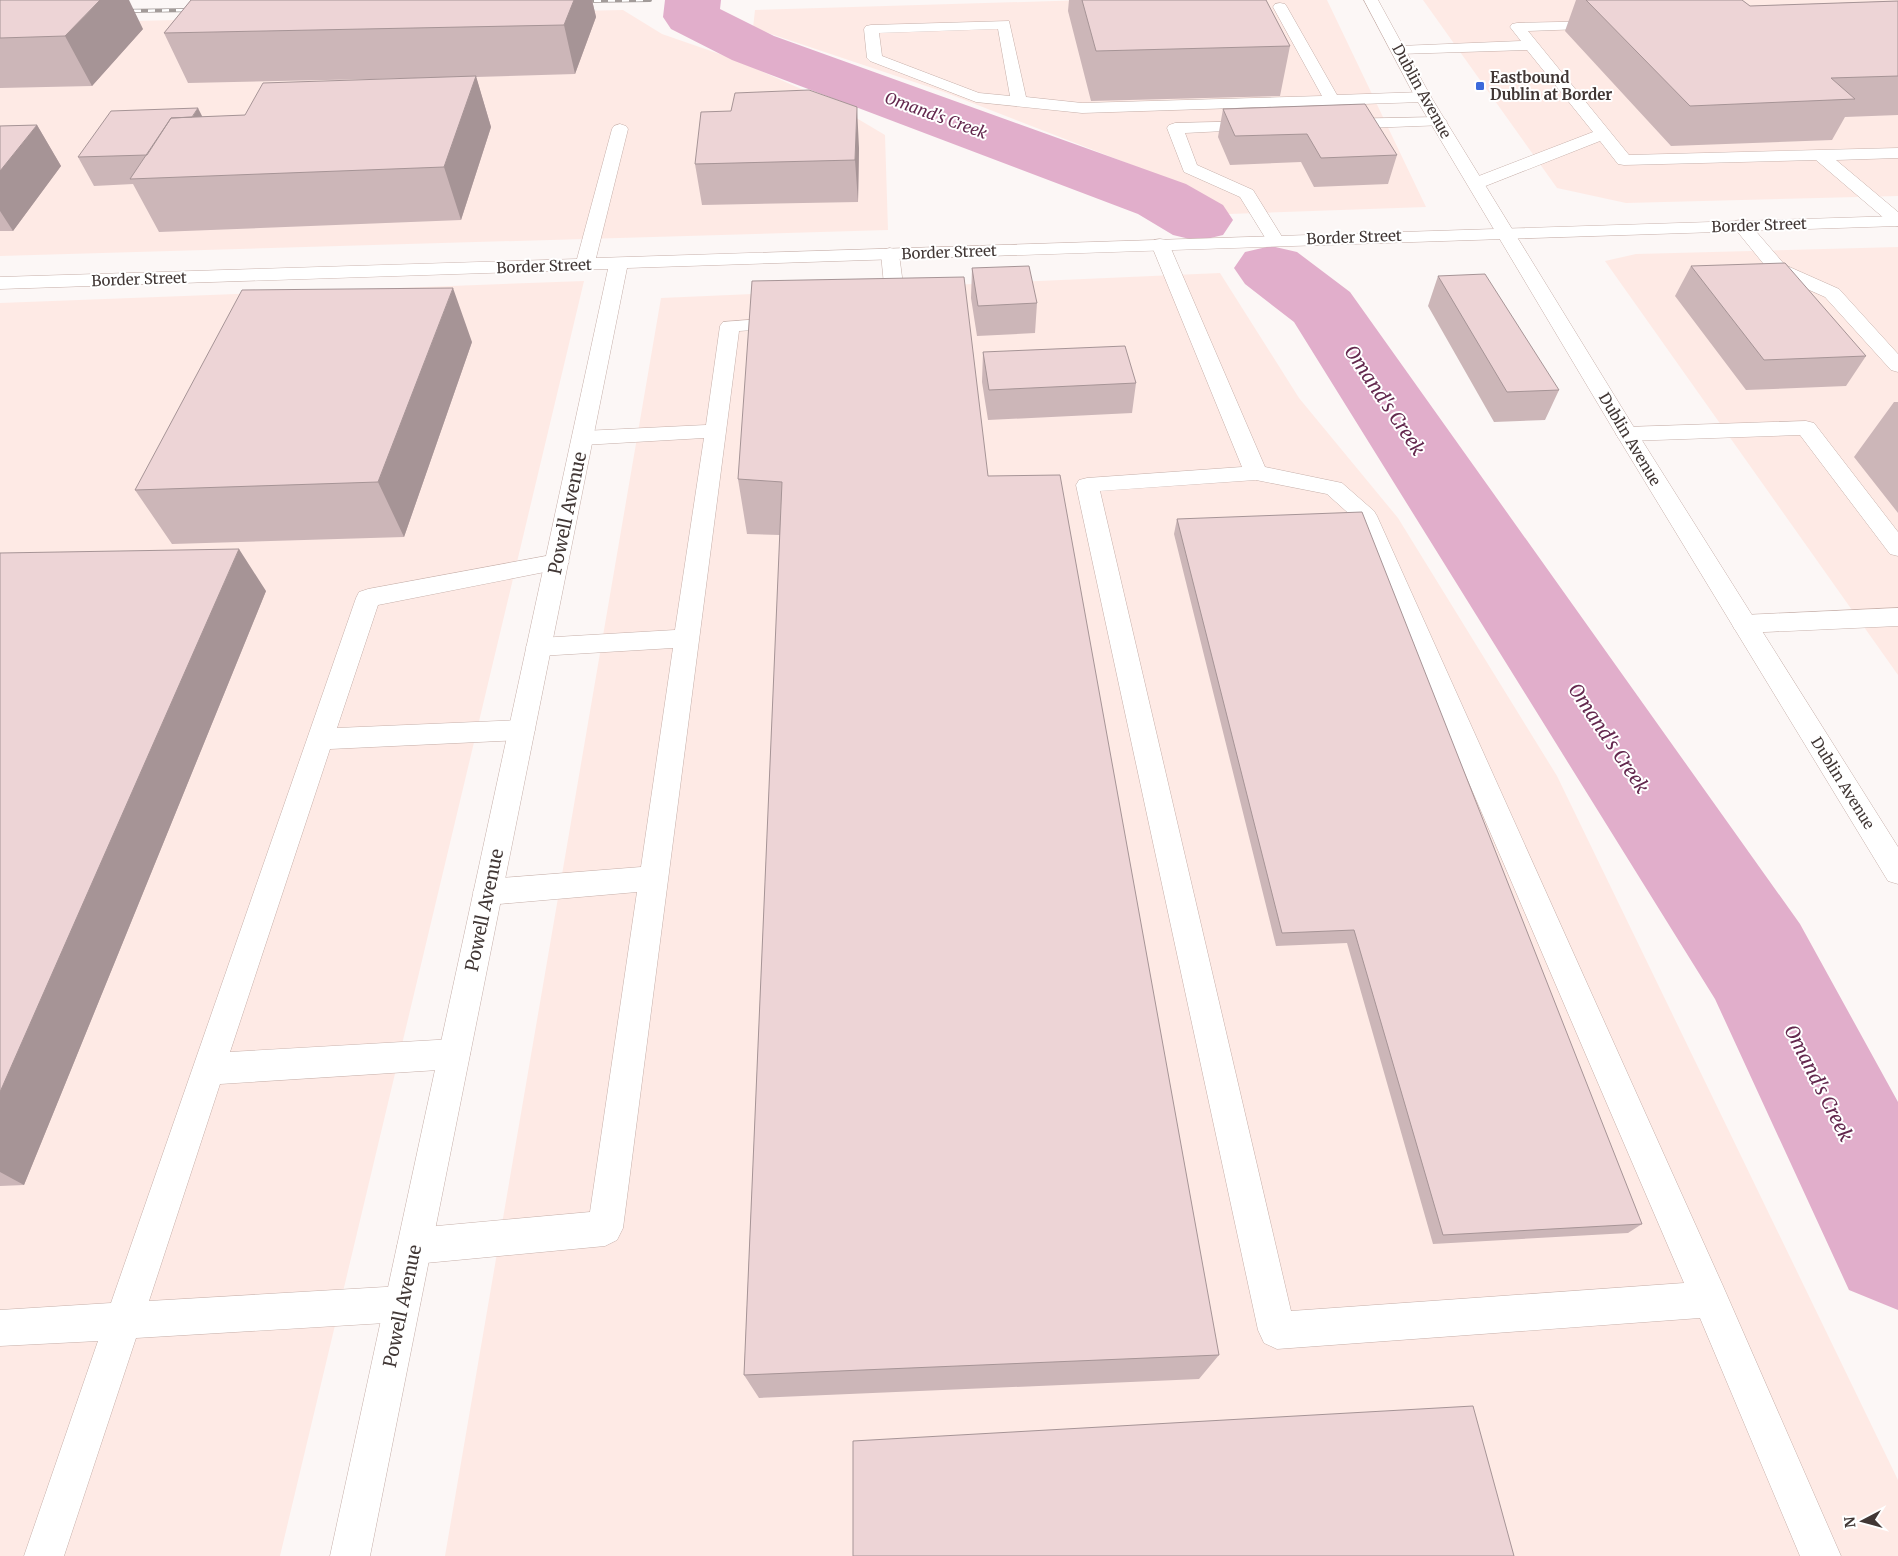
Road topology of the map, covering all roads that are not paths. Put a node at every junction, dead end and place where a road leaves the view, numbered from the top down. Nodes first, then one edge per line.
1 (1371, 0) edge
2 (1280, 7) dead end
3 (1615, 24) edge
4 (1532, 45) junction
5 (1399, 50) junction
6 (1423, 97) junction
7 (1332, 100) junction
8 (1018, 102) junction
9 (1439, 122) junction
10 (1322, 125) edge
11 (1273, 126) edge
12 (620, 129) dead end
13 (1602, 134) junction
14 (1898, 153) edge
15 (1820, 155) junction
16 (1476, 183) junction
17 (1898, 221) edge
18 (1741, 225) junction
19 (1505, 232) junction
20 (1275, 240) junction
21 (1160, 244) junction
22 (890, 254) junction
23 (585, 264) junction
24 (619, 264) junction
25 (0, 283) edge
26 (868, 318) edge
27 (809, 322) edge
28 (1898, 366) edge
29 (715, 431) junction
30 (1628, 434) junction
31 (583, 438) junction
32 (1256, 473) junction
33 (1898, 548) edge
34 (557, 562) junction
35 (1898, 618) edge
36 (1744, 624) junction
37 (687, 638) junction
38 (539, 647) junction
39 (522, 730) junction
40 (321, 739) junction
41 (1897, 870) edge
42 (654, 878) junction
43 (488, 892) junction
44 (454, 1054) junction
45 (208, 1069) junction
46 (415, 1246) junction
47 (1710, 1299) junction
48 (402, 1304) junction
49 (124, 1321) junction
50 (0, 1328) edge
51 (44, 1556) edge
52 (350, 1556) edge
53 (1821, 1556) edge

1 - 5 street, Dublin Avenue
2 - 7 street
3 - 4 street
4 - 5 street
4 - 13 street
5 - 6 street, Dublin Avenue
6 - 7 street
6 - 9 street, Dublin Avenue
7 - 8 street
8 - 8 street
9 - 10 street
9 - 16 street, Dublin Avenue
11 - 20 street
12 - 23 street
13 - 15 street
13 - 16 street
14 - 15 street
15 - 17 street
16 - 19 street, Dublin Avenue
17 - 18 street, Border Street
18 - 19 street, Border Street
18 - 28 street
19 - 20 street, Border Street
19 - 30 street, Dublin Avenue
20 - 21 street, Border Street
21 - 22 street, Border Street
21 - 32 street
22 - 24 street, Border Street
22 - 26 street
23 - 24 street, Border Street
23 - 25 street, Border Street
24 - 31 street, Powell Avenue
27 - 29 street
29 - 31 street
29 - 37 street
30 - 33 street
30 - 36 street, Dublin Avenue
31 - 34 street, Powell Avenue
32 - 47 street
32 - 47 street
34 - 38 street, Powell Avenue
34 - 40 street
35 - 36 street
36 - 41 street, Dublin Avenue
37 - 38 street
37 - 42 street
38 - 39 street, Powell Avenue
39 - 40 street
39 - 43 street, Powell Avenue
40 - 45 street
42 - 43 street
42 - 46 street
43 - 44 street, Powell Avenue
44 - 45 street
44 - 46 street, Powell Avenue
45 - 49 street
46 - 48 street, Powell Avenue
47 - 53 street
48 - 49 street
48 - 52 street, Powell Avenue
49 - 50 street
49 - 51 street

